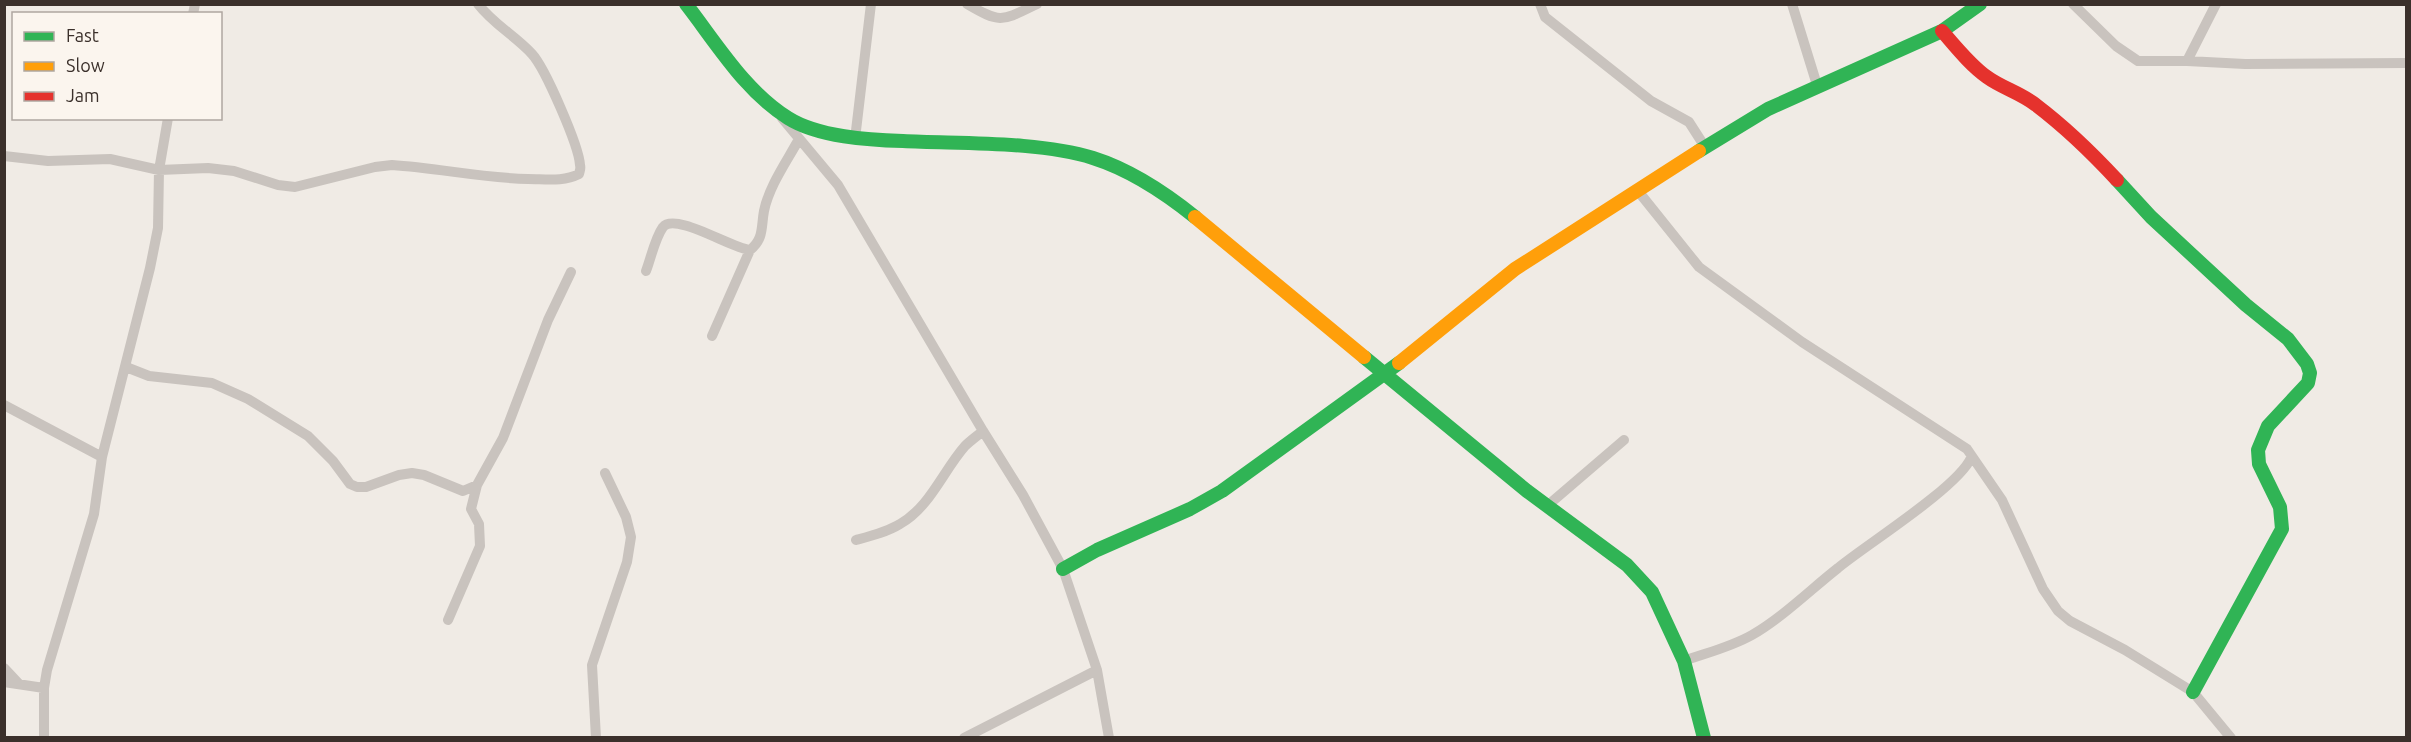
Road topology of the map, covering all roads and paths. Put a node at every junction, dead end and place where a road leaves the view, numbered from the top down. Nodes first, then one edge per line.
1 (478, 4) edge
2 (686, 4) edge
3 (871, 4) edge
4 (967, 4) edge
5 (1038, 4) edge
6 (1540, 4) edge
7 (1792, 4) edge
8 (1980, 4) edge
9 (2073, 4) edge
10 (2216, 4) edge
11 (1942, 31) junction
12 (2187, 61) junction
13 (2406, 63) edge
14 (1818, 86) junction
15 (774, 109) junction
16 (168, 120) edge
17 (799, 139) junction
18 (855, 139) junction
19 (1705, 147) junction
20 (4, 156) edge
21 (159, 170) junction
22 (1638, 191) junction
23 (750, 250) junction
24 (646, 271) dead end
25 (571, 272) dead end
26 (712, 336) dead end
27 (126, 367) junction
28 (1386, 373) junction
29 (4, 405) edge
30 (983, 431) junction
31 (1624, 440) dead end
32 (102, 457) junction
33 (1971, 458) junction
34 (605, 473) dead end
35 (477, 485) junction
36 (1547, 506) junction
37 (856, 540) dead end
38 (1063, 569) junction
39 (448, 620) dead end
40 (1684, 661) junction
41 (4, 668) edge
42 (1097, 670) junction
43 (4, 682) edge
44 (19, 684) junction
45 (44, 688) junction
46 (2193, 692) junction
47 (44, 738) edge
48 (596, 738) edge
49 (964, 738) edge
50 (1109, 738) edge
51 (1704, 738) edge
52 (2232, 738) edge

1 - 21 street
2 - 15 street
3 - 18 street
4 - 5 street
6 - 19 street
7 - 14 street
8 - 11 street
9 - 12 street
10 - 12 street
11 - 14 street
11 - 46 street
12 - 13 street
14 - 19 street
15 - 17 street
15 - 18 street
16 - 21 street
17 - 23 street
17 - 30 street
18 - 28 street
19 - 22 street
20 - 21 street
21 - 27 street
22 - 28 street
22 - 33 street
23 - 24 street
23 - 26 street
25 - 35 street
27 - 32 street
27 - 35 street
28 - 36 street
28 - 38 street
29 - 32 street
30 - 37 street
30 - 38 street
31 - 36 street
32 - 45 street
33 - 40 street
33 - 46 street
34 - 48 street
35 - 39 street
36 - 40 street
38 - 42 street
40 - 51 street
41 - 44 street
42 - 49 street
42 - 50 street
43 - 44 street
44 - 45 street
45 - 47 street
46 - 52 street

